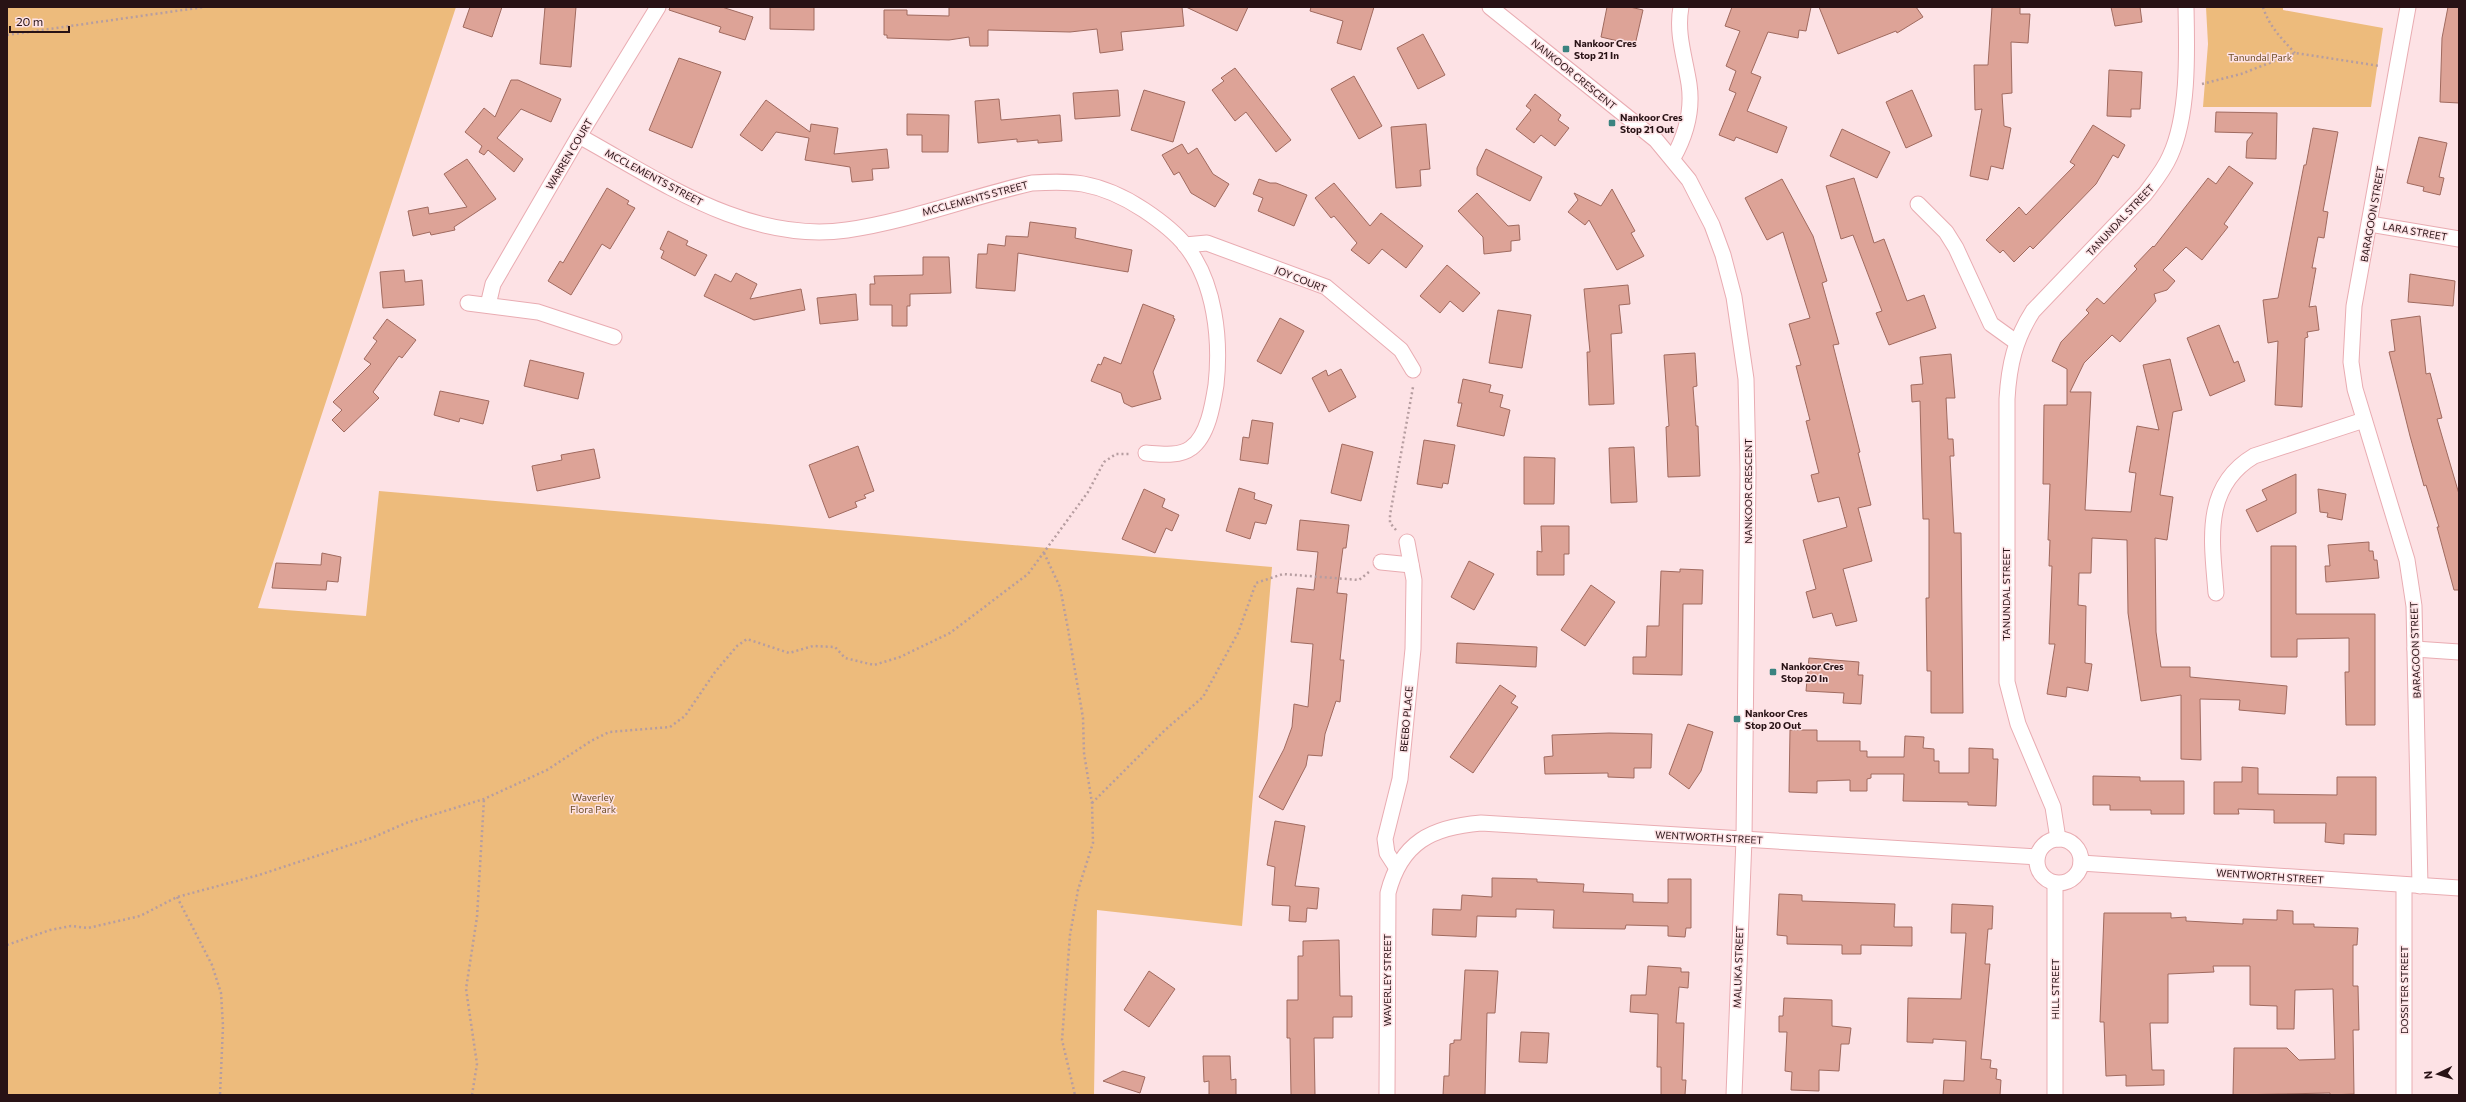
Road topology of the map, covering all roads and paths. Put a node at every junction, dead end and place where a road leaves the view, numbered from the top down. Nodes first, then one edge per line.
1 (204, 7) edge
2 (658, 7) edge
3 (1490, 7) edge
4 (1681, 7) edge
5 (2186, 7) edge
6 (2263, 7) edge
7 (2408, 7) edge
8 (7, 35) edge
9 (2295, 53) junction
10 (2398, 69) junction
11 (2184, 89) junction
12 (579, 136) junction
13 (1673, 158) junction
14 (1918, 204) dead end
15 (2370, 224) junction
16 (2459, 239) edge
17 (1185, 245) junction
18 (468, 303) dead end
19 (488, 304) junction
20 (614, 337) dead end
21 (2016, 342) junction
22 (1413, 370) joint
23 (2364, 420) junction
24 (1146, 454) joint
25 (1407, 542) joint
26 (1044, 553) junction
27 (1382, 562) joint
28 (1411, 565) junction
29 (2216, 593) dead end
30 (2415, 649) junction
31 (2459, 652) edge
32 (484, 799) junction
33 (1092, 803) junction
34 (1744, 839) junction
35 (2058, 839) junction
36 (2037, 857) junction
37 (2082, 864) junction
38 (1396, 867) junction
39 (2055, 883) junction
40 (2404, 885) junction
41 (2420, 886) junction
42 (2459, 888) edge
43 (177, 896) junction
44 (7, 945) edge
45 (220, 1095) edge
46 (472, 1095) edge
47 (1075, 1095) edge
48 (1387, 1095) edge
49 (1734, 1095) edge
50 (2055, 1095) edge
51 (2404, 1095) edge

1 - 8 path
2 - 12 street, WARREN COURT
3 - 13 street, NANKOOR CRESCENT
4 - 13 street
5 - 11 street, TANUNDAL STREET
6 - 9 path
7 - 10 street, BARAGOON STREET
9 - 10 path
9 - 11 path
10 - 15 street, BARAGOON STREET
11 - 21 street, TANUNDAL STREET
12 - 17 street, MCCLEMENTS STREET
12 - 19 street, WARREN COURT
13 - 34 street, NANKOOR CRESCENT
14 - 21 street
15 - 16 street, LARA STREET
15 - 23 street, BARAGOON STREET
17 - 22 street, JOY COURT
17 - 24 street, MCCLEMENTS STREET
18 - 19 street
19 - 20 street
21 - 35 street, TANUNDAL STREET
22 - 25 path
23 - 29 street
23 - 30 street, BARAGOON STREET
24 - 26 path
25 - 28 street, BEEBO PLACE
26 - 32 path
26 - 33 path
27 - 28 street
27 - 33 path
28 - 38 street, BEEBO PLACE
30 - 31 street
30 - 41 street, BARAGOON STREET
32 - 43 path
32 - 46 path
33 - 47 path
34 - 36 street, WENTWORTH STREET
34 - 38 street, WENTWORTH STREET
34 - 49 street, MALUKA STREET
35 - 36 street
35 - 37 street
36 - 39 street
37 - 39 street
37 - 40 street, WENTWORTH STREET
38 - 48 street, WAVERLEY STREET
39 - 50 street, HILL STREET
40 - 41 street, WENTWORTH STREET
40 - 51 street, DOSSITER STREET
41 - 42 street, WENTWORTH STREET
43 - 44 path
43 - 45 path

